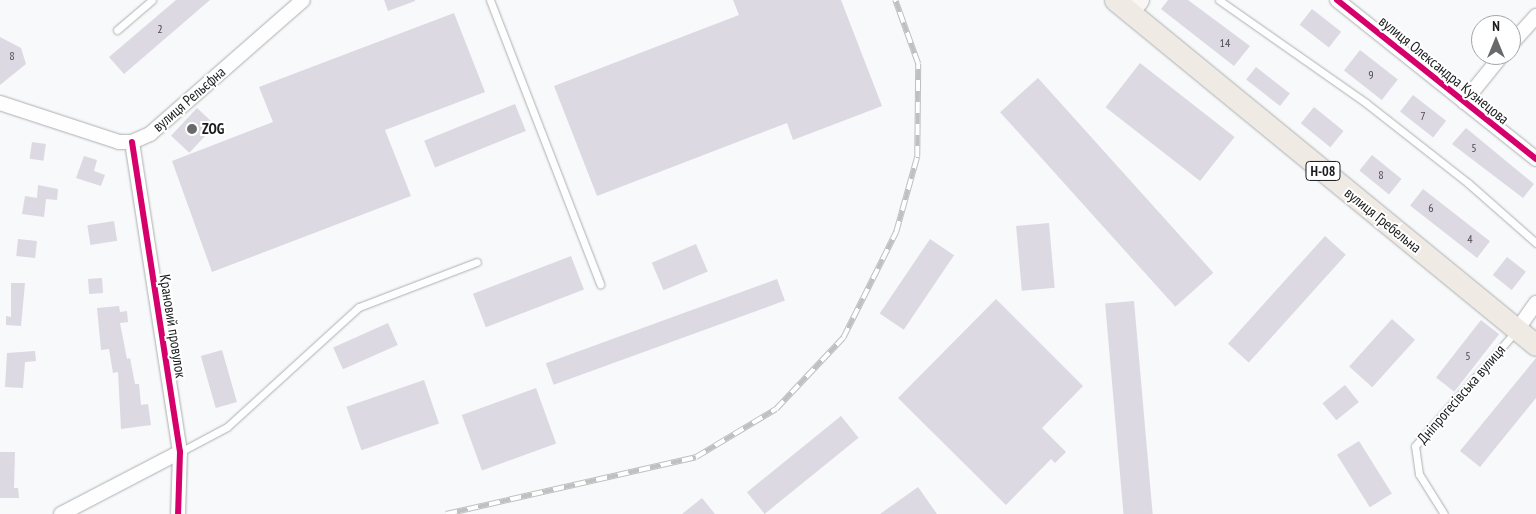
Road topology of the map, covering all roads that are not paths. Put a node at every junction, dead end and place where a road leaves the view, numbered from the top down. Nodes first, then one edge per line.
1 (152, 0) edge
2 (303, 0) edge
3 (490, 0) edge
4 (1219, 0) edge
5 (1337, 0) edge
6 (1130, 4) edge
7 (1536, 16) edge
8 (117, 30) dead end
9 (1521, 33) edge
10 (1494, 65) edge
11 (1464, 102) junction
12 (0, 103) edge
13 (132, 142) junction
14 (1536, 159) edge
15 (1536, 243) edge
16 (477, 262) dead end
17 (600, 284) dead end
18 (1536, 302) edge
19 (1517, 330) junction
20 (1536, 345) edge
21 (180, 452) junction
22 (61, 514) edge
23 (178, 514) edge
24 (1444, 514) edge

1 - 8 lane
2 - 13 street, вулиця Рельєфна
3 - 17 lane
4 - 15 lane
5 - 11 street, вулиця Олександра Кузнецова
6 - 19 main road, вулиця Гребельна / Н-08
7 - 9 street
10 - 11 street
11 - 14 street, вулиця Олександра Кузнецова
12 - 13 street
13 - 21 street, Крановий провулок
16 - 21 lane
18 - 19 street
19 - 20 main road, вулиця Гребельна / Н-08
19 - 24 lane, Дніпрогесівська вулиця
21 - 22 street
21 - 23 street, Крановий провулок

